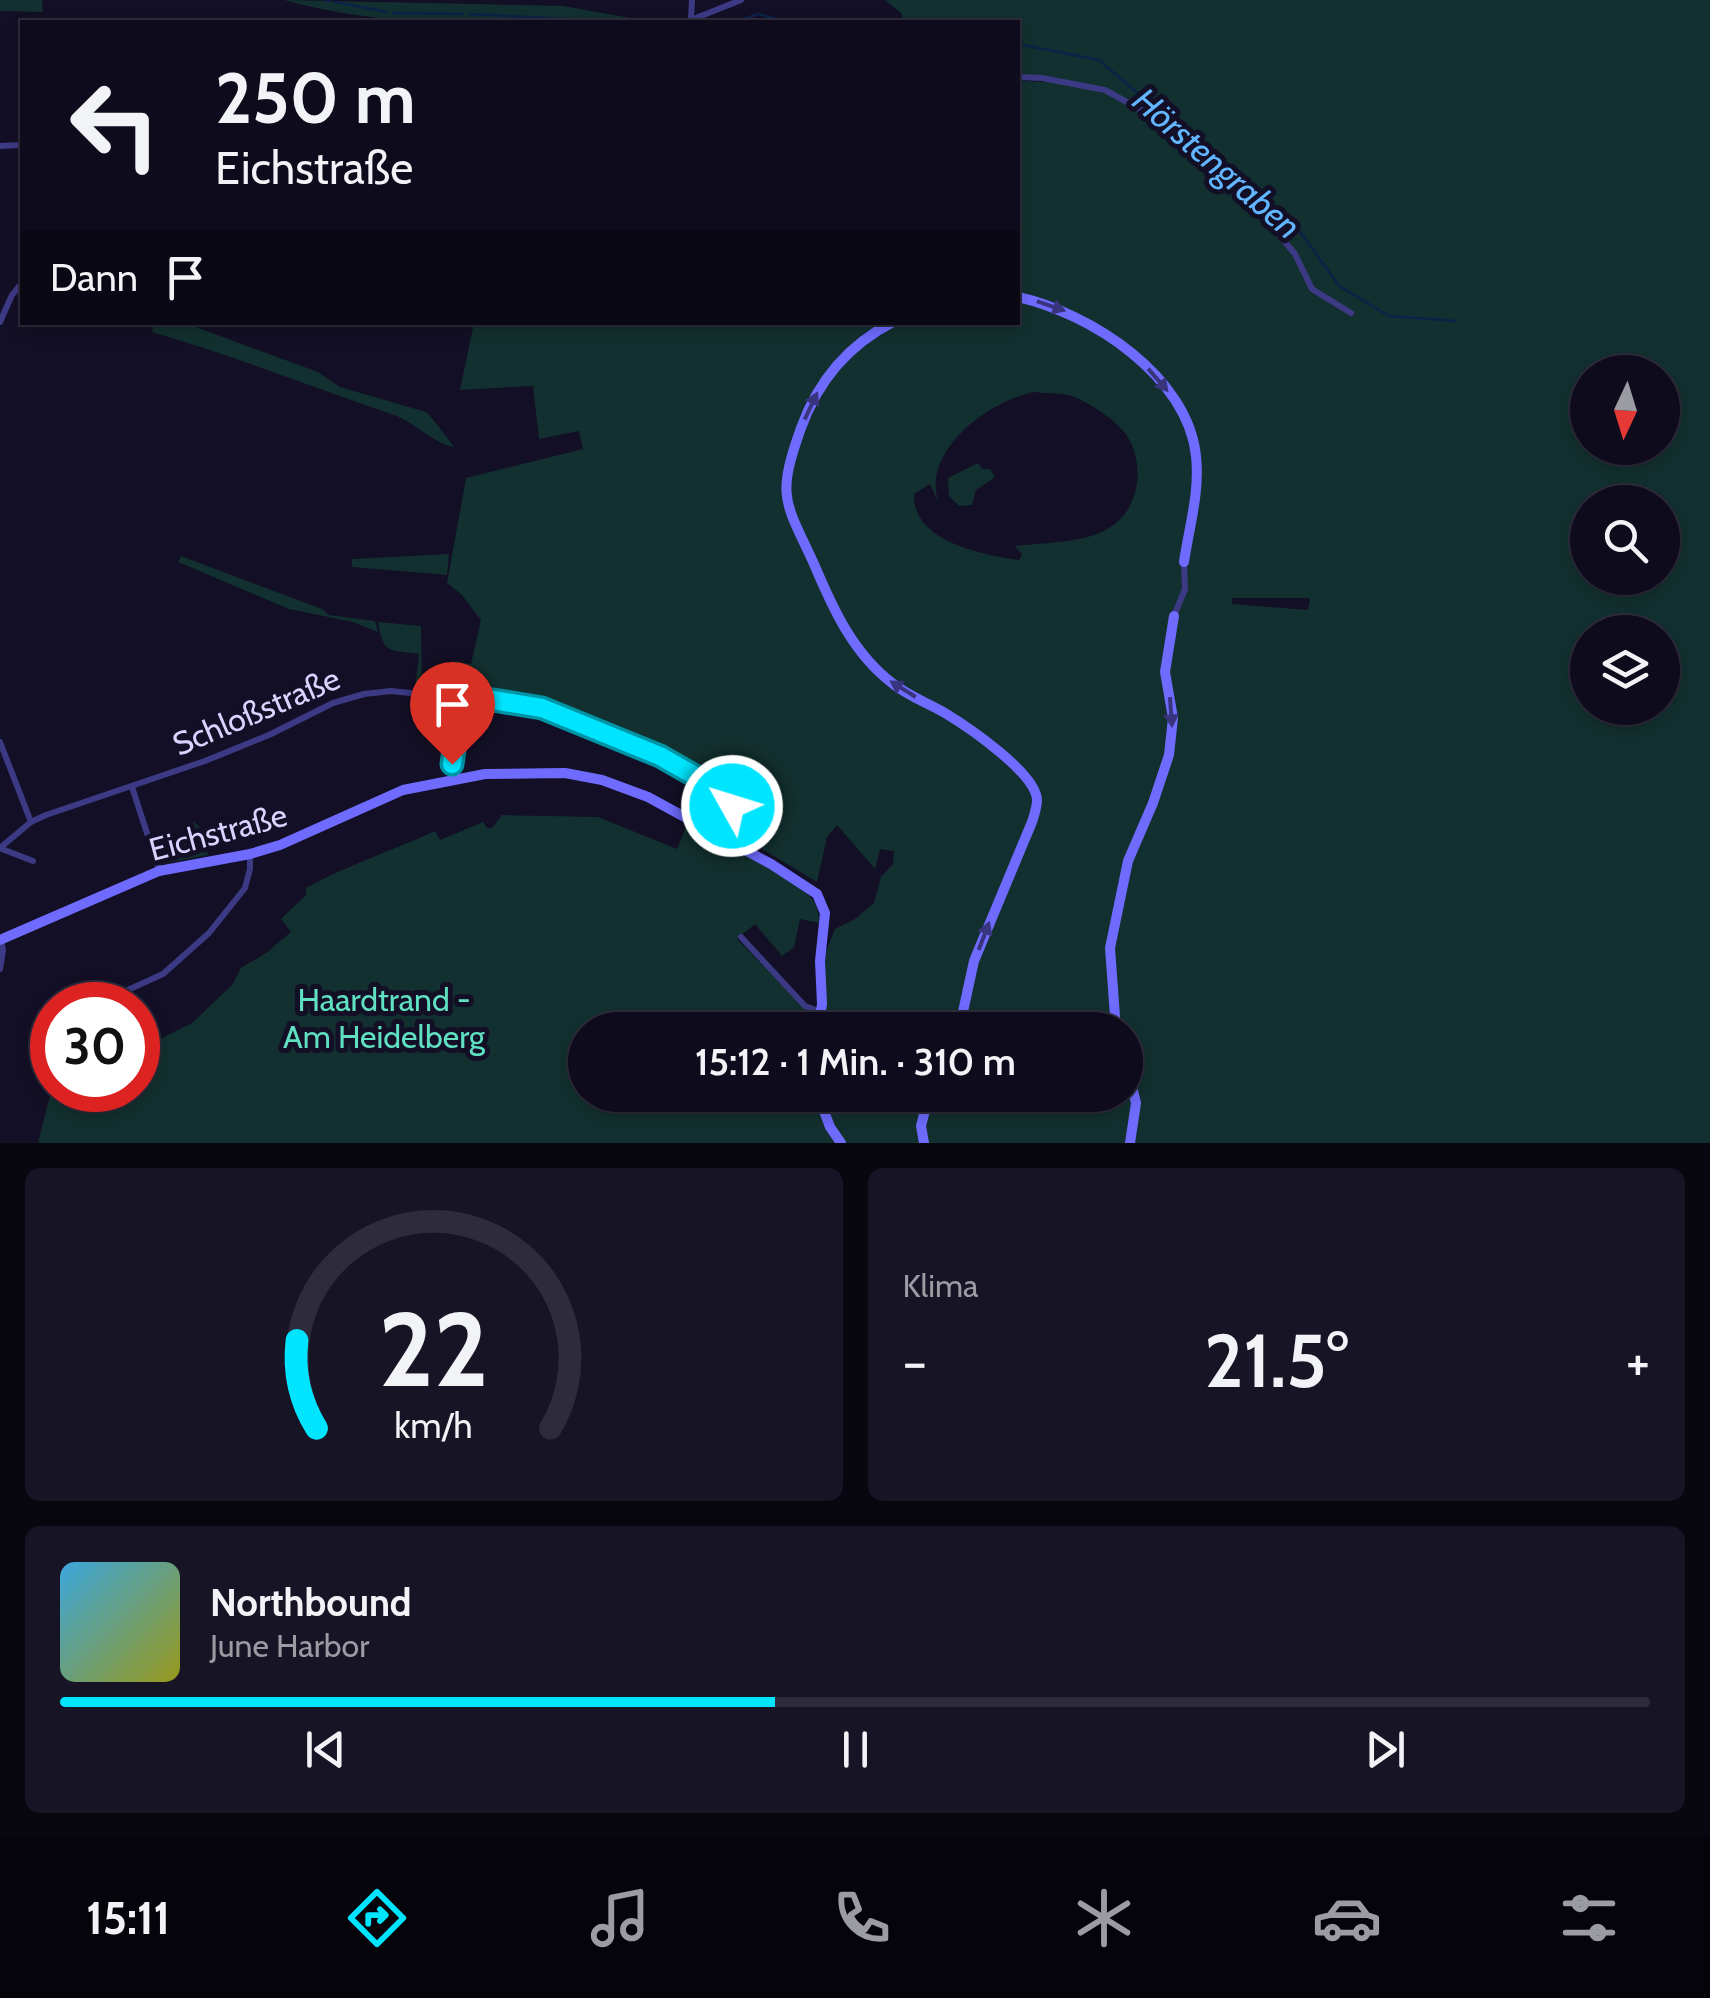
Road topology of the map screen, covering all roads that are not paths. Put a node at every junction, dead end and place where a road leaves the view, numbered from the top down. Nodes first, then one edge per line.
1 (741, 0) edge
2 (692, 20) edge
3 (1020, 78) edge
4 (20, 286) edge
5 (1020, 299) edge
6 (1351, 312) dead end
7 (0, 322) edge
8 (887, 325) edge
9 (1184, 562) joint
10 (1177, 610) joint
11 (461, 700) junction
12 (0, 742) edge
13 (451, 778) junction
14 (132, 787) junction
15 (31, 822) junction
16 (0, 848) edge
17 (250, 854) junction
18 (752, 854) junction
19 (34, 861) dead end
20 (159, 871) junction
21 (741, 937) dead end
22 (0, 939) edge
23 (0, 969) edge
24 (146, 982) edge
25 (822, 1012) joint
26 (963, 1012) edge
27 (1115, 1012) edge
28 (824, 1112) edge
29 (925, 1112) edge
30 (1135, 1112) edge
31 (841, 1143) edge
32 (924, 1143) edge
33 (1130, 1143) edge

1 - 2 street
3 - 6 street
4 - 7 street
5 -> 9 street
26 -> 8 street
9 - 10 street
10 -> 27 street
11 - 13 street
11 - 14 street, Schloßstraße
11 - 18 street, Schloßstraße
12 - 15 street
13 - 17 street, Eichstraße
13 - 18 street, Eichstraße
14 - 15 street, Schloßstraße
14 - 20 street
15 - 16 street, Schloßstraße
16 - 19 street, Schloßstraße
17 - 20 street, Eichstraße
17 - 24 street
18 - 25 street
20 - 22 street, Eichstraße
21 - 25 street
22 - 23 street
28 - 31 street
29 - 32 street
30 - 33 street

